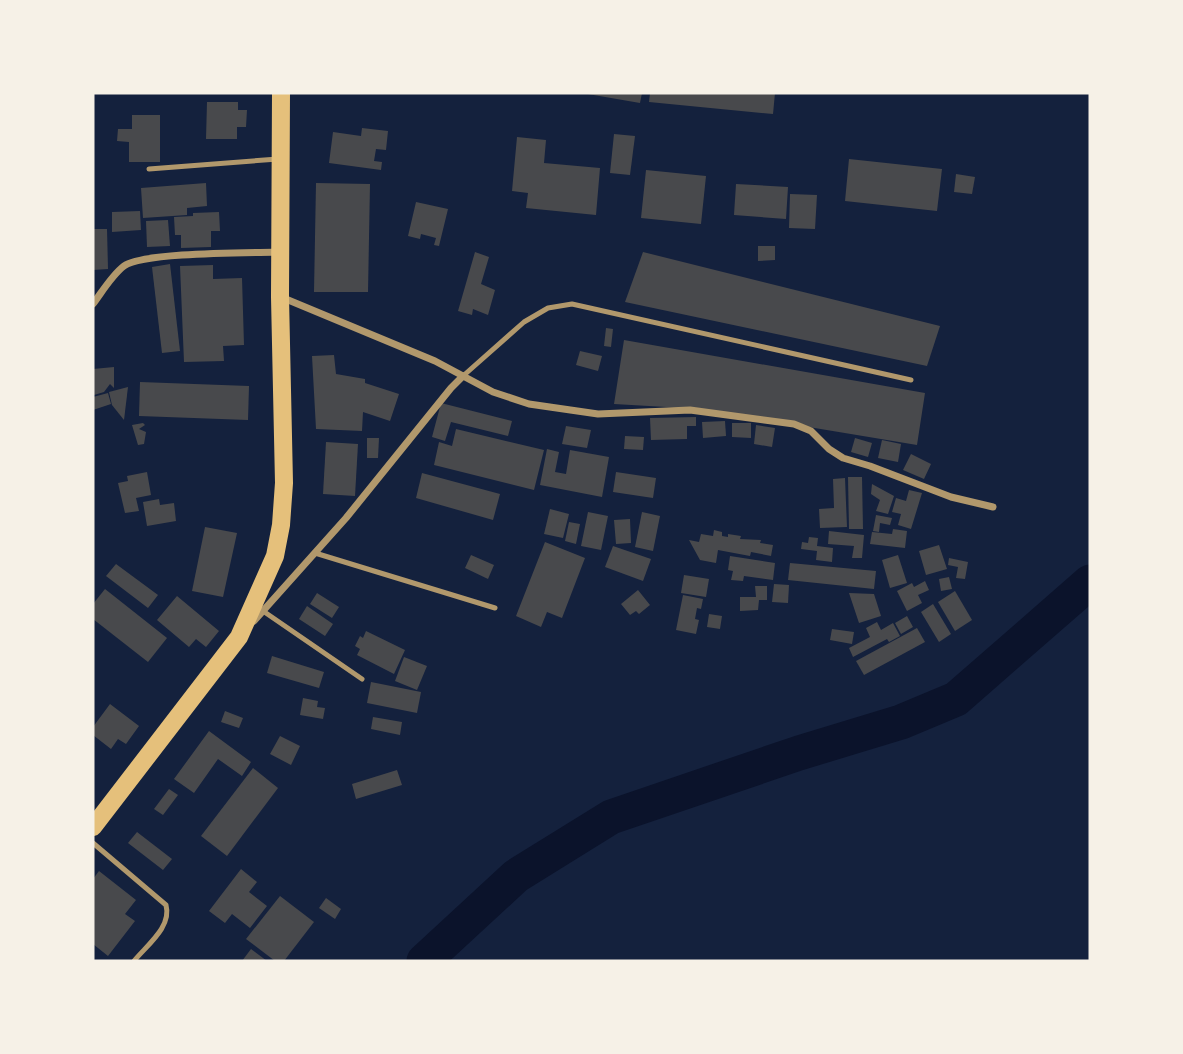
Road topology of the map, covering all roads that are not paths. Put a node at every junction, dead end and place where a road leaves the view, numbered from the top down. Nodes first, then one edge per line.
1 (281, 93) edge
2 (281, 159) junction
3 (149, 169) dead end
4 (281, 251) junction
5 (281, 297) junction
6 (93, 304) edge
7 (463, 376) junction
8 (911, 380) dead end
9 (993, 507) dead end
10 (315, 553) junction
11 (495, 608) dead end
12 (263, 611) junction
13 (239, 637) junction
14 (362, 679) dead end
15 (93, 827) edge
16 (93, 843) edge
17 (134, 961) edge

1 - 2 main road
2 - 3 lane
2 - 4 main road
4 - 5 main road
4 - 6 street
5 - 7 street
5 - 13 main road
7 - 8 lane
7 - 9 street
7 - 10 street
10 - 11 lane
10 - 12 street
12 - 13 street
12 - 14 lane
13 - 15 main road
16 - 17 lane

